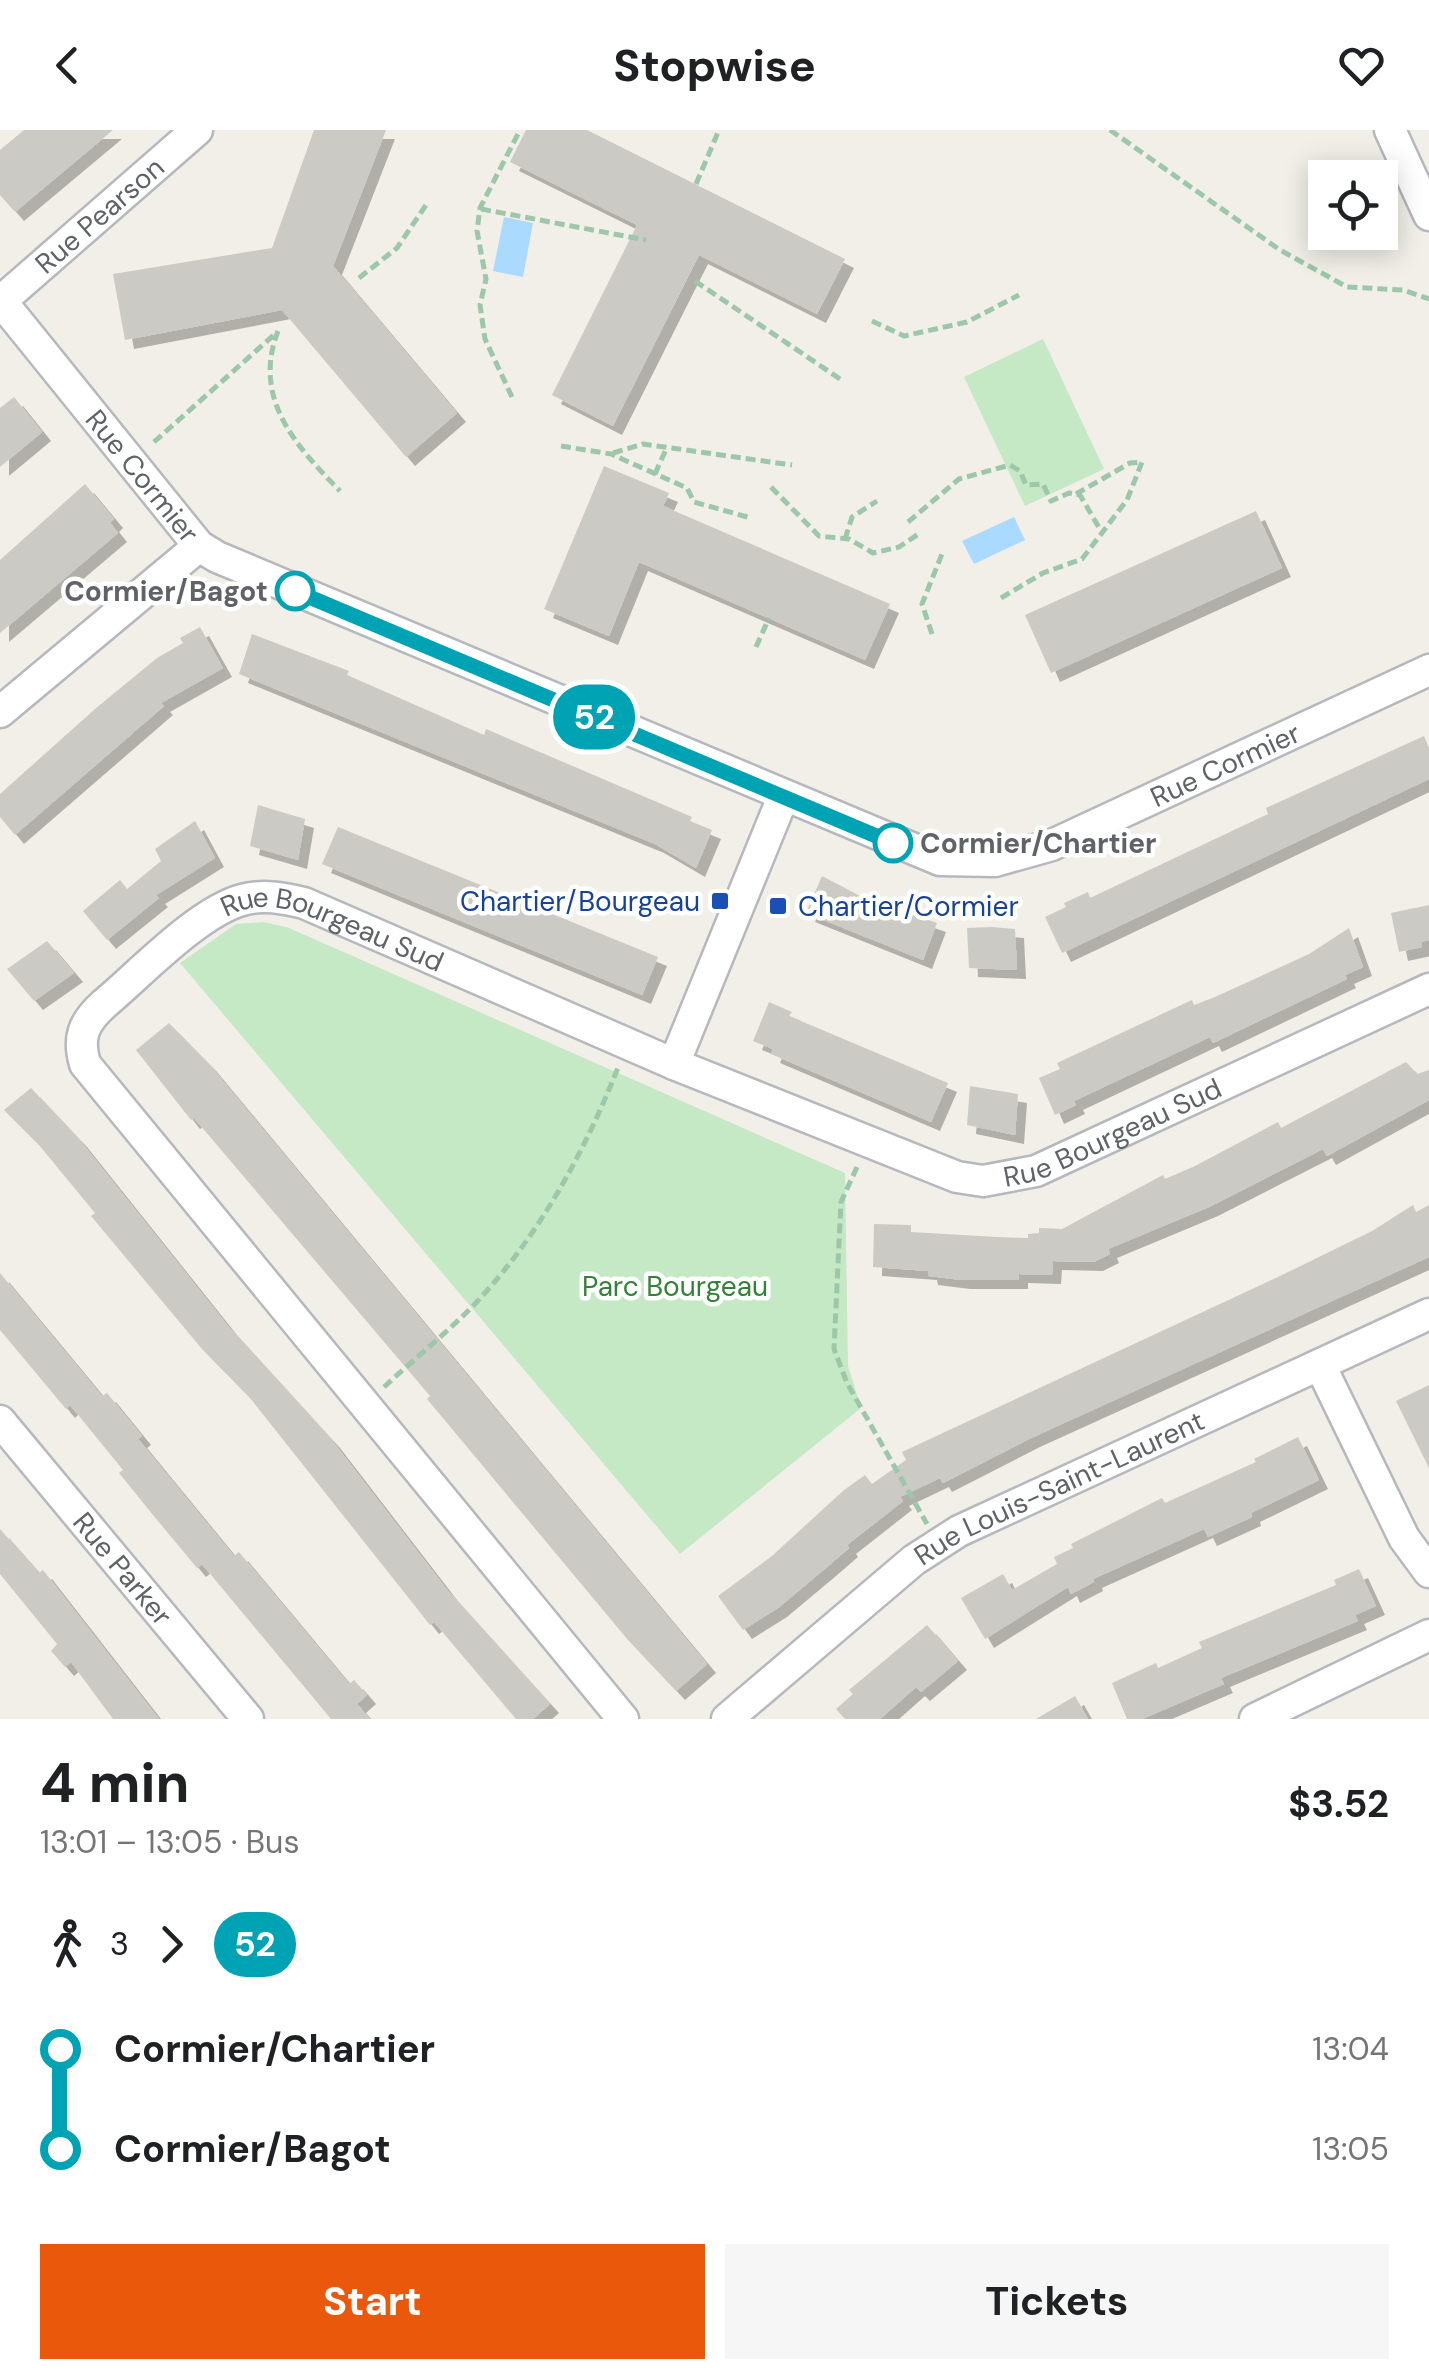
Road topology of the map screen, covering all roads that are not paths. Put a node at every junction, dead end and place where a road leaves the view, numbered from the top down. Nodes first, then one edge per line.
1 (197, 130) edge
2 (1390, 130) edge
3 (1429, 214) edge
4 (0, 302) edge
5 (199, 546) junction
6 (1429, 670) edge
7 (0, 712) edge
8 (783, 797) junction
9 (1429, 989) edge
10 (674, 1064) junction
11 (1429, 1314) edge
12 (1320, 1364) junction
13 (0, 1421) edge
14 (1429, 1572) edge
15 (1429, 1636) edge
16 (248, 1719) edge
17 (624, 1719) edge
18 (727, 1719) edge
19 (1255, 1719) edge

1 - 4 street, Rue Pearson
2 - 3 street
4 - 5 street, Rue Cormier
5 - 7 street
5 - 8 street, Rue Cormier
6 - 8 street, Rue Cormier
8 - 10 street
9 - 10 street, Rue Bourgeau Sud
10 - 17 street, Rue Bourgeau Sud
11 - 12 street, Rue Louis-Saint-Laurent
12 - 14 street
12 - 18 street, Rue Louis-Saint-Laurent
13 - 16 street, Rue Parker
15 - 19 street

